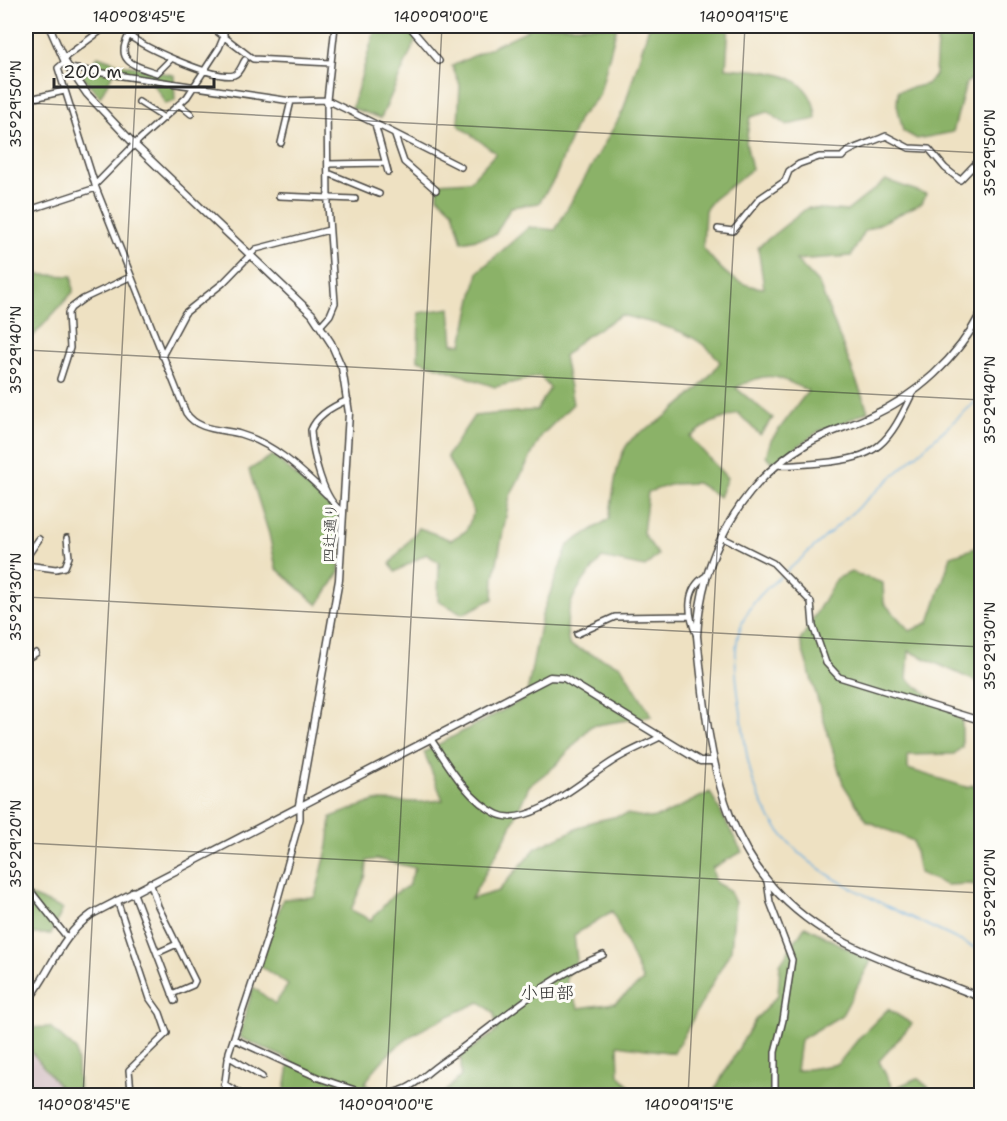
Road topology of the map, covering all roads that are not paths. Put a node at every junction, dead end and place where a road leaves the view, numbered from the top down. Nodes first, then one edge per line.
1 (49, 26) edge
2 (107, 26) edge
3 (122, 26) edge
4 (210, 26) edge
5 (224, 26) edge
6 (335, 26) edge
7 (409, 26) edge
8 (129, 35) junction
9 (224, 36) junction
10 (171, 59) junction
11 (245, 60) dead end
12 (439, 61) dead end
13 (66, 63) junction
14 (331, 63) junction
15 (205, 70) junction
16 (194, 87) junction
17 (64, 91) junction
18 (26, 100) edge
19 (327, 100) junction
20 (291, 101) junction
21 (139, 102) dead end
22 (179, 104) junction
23 (191, 114) dead end
24 (164, 118) junction
25 (375, 123) junction
26 (394, 133) junction
27 (281, 143) dead end
28 (136, 147) junction
29 (981, 157) edge
30 (385, 163) junction
31 (328, 164) junction
32 (461, 167) dead end
33 (388, 172) dead end
34 (328, 173) junction
35 (96, 187) junction
36 (436, 190) dead end
37 (379, 194) dead end
38 (279, 196) dead end
39 (328, 198) junction
40 (356, 198) dead end
41 (26, 211) edge
42 (718, 229) dead end
43 (329, 230) junction
44 (252, 256) junction
45 (130, 277) junction
46 (981, 311) edge
47 (321, 325) junction
48 (162, 356) junction
49 (60, 380) dead end
50 (914, 390) junction
51 (348, 400) junction
52 (777, 465) junction
53 (327, 495) junction
54 (343, 512) junction
55 (721, 537) junction
56 (67, 538) dead end
57 (39, 540) dead end
58 (26, 558) edge
59 (26, 565) edge
60 (706, 576) junction
61 (690, 616) junction
62 (577, 634) dead end
63 (697, 636) junction
64 (36, 653) dead end
65 (26, 659) edge
66 (981, 721) edge
67 (660, 737) junction
68 (431, 739) junction
69 (713, 760) junction
70 (300, 805) junction
71 (767, 881) junction
72 (150, 882) junction
73 (26, 885) edge
74 (133, 891) junction
75 (117, 900) junction
76 (66, 936) junction
77 (177, 944) junction
78 (157, 953) junction
79 (603, 955) dead end
80 (172, 994) junction
81 (981, 998) edge
82 (175, 1001) dead end
83 (26, 1004) edge
84 (234, 1039) junction
85 (228, 1056) junction
86 (262, 1077) dead end
87 (224, 1084) junction
88 (131, 1091) dead end
89 (223, 1095) edge
90 (244, 1095) edge
91 (376, 1095) edge
92 (775, 1095) edge

1 - 13 street, 四辻通り
2 - 13 street
3 - 8 street
4 - 9 street
5 - 9 street
6 - 14 street
7 - 12 street
8 - 10 street
8 - 10 street
9 - 14 street
9 - 15 street
10 - 15 street
11 - 15 street
13 - 16 street
13 - 17 street
13 - 28 street, 四辻通り
14 - 19 street
15 - 16 street
16 - 20 street
16 - 22 street
17 - 18 street
17 - 35 street
19 - 20 street
19 - 25 street
19 - 31 street
20 - 27 street
21 - 24 street
22 - 23 street
22 - 24 street
24 - 28 street
25 - 26 street
25 - 30 street
26 - 32 street
26 - 36 street
28 - 35 street
28 - 44 street, 四辻通り
29 - 42 street
30 - 31 street
30 - 33 street
31 - 34 street
34 - 37 street
34 - 39 street
35 - 41 street
35 - 45 street
38 - 39 street
39 - 40 street
39 - 43 street
43 - 44 street
43 - 47 street
44 - 47 street, 四辻通り
44 - 48 street
45 - 48 street
45 - 49 street
46 - 50 street
47 - 51 street, 四辻通り
48 - 53 street
50 - 52 street
50 - 52 street
51 - 53 street
51 - 54 street, 四辻通り
52 - 55 street
53 - 54 street
54 - 70 street, 四辻通り
55 - 60 street
55 - 66 street
56 - 59 street
57 - 58 street
60 - 61 street
60 - 63 street
61 - 62 street
61 - 63 street
63 - 69 street
64 - 65 street
67 - 68 street
67 - 68 street
67 - 69 street
68 - 70 street
69 - 71 street
70 - 72 street
70 - 84 street
71 - 81 street
71 - 92 street
72 - 74 street
72 - 77 street
73 - 76 street
74 - 75 street
74 - 78 street
75 - 76 street
75 - 88 street
76 - 83 street
77 - 78 street
77 - 80 street
78 - 80 street
79 - 91 street
80 - 82 street
84 - 85 street
84 - 91 street
85 - 86 street
85 - 87 street
87 - 89 street
87 - 90 street

